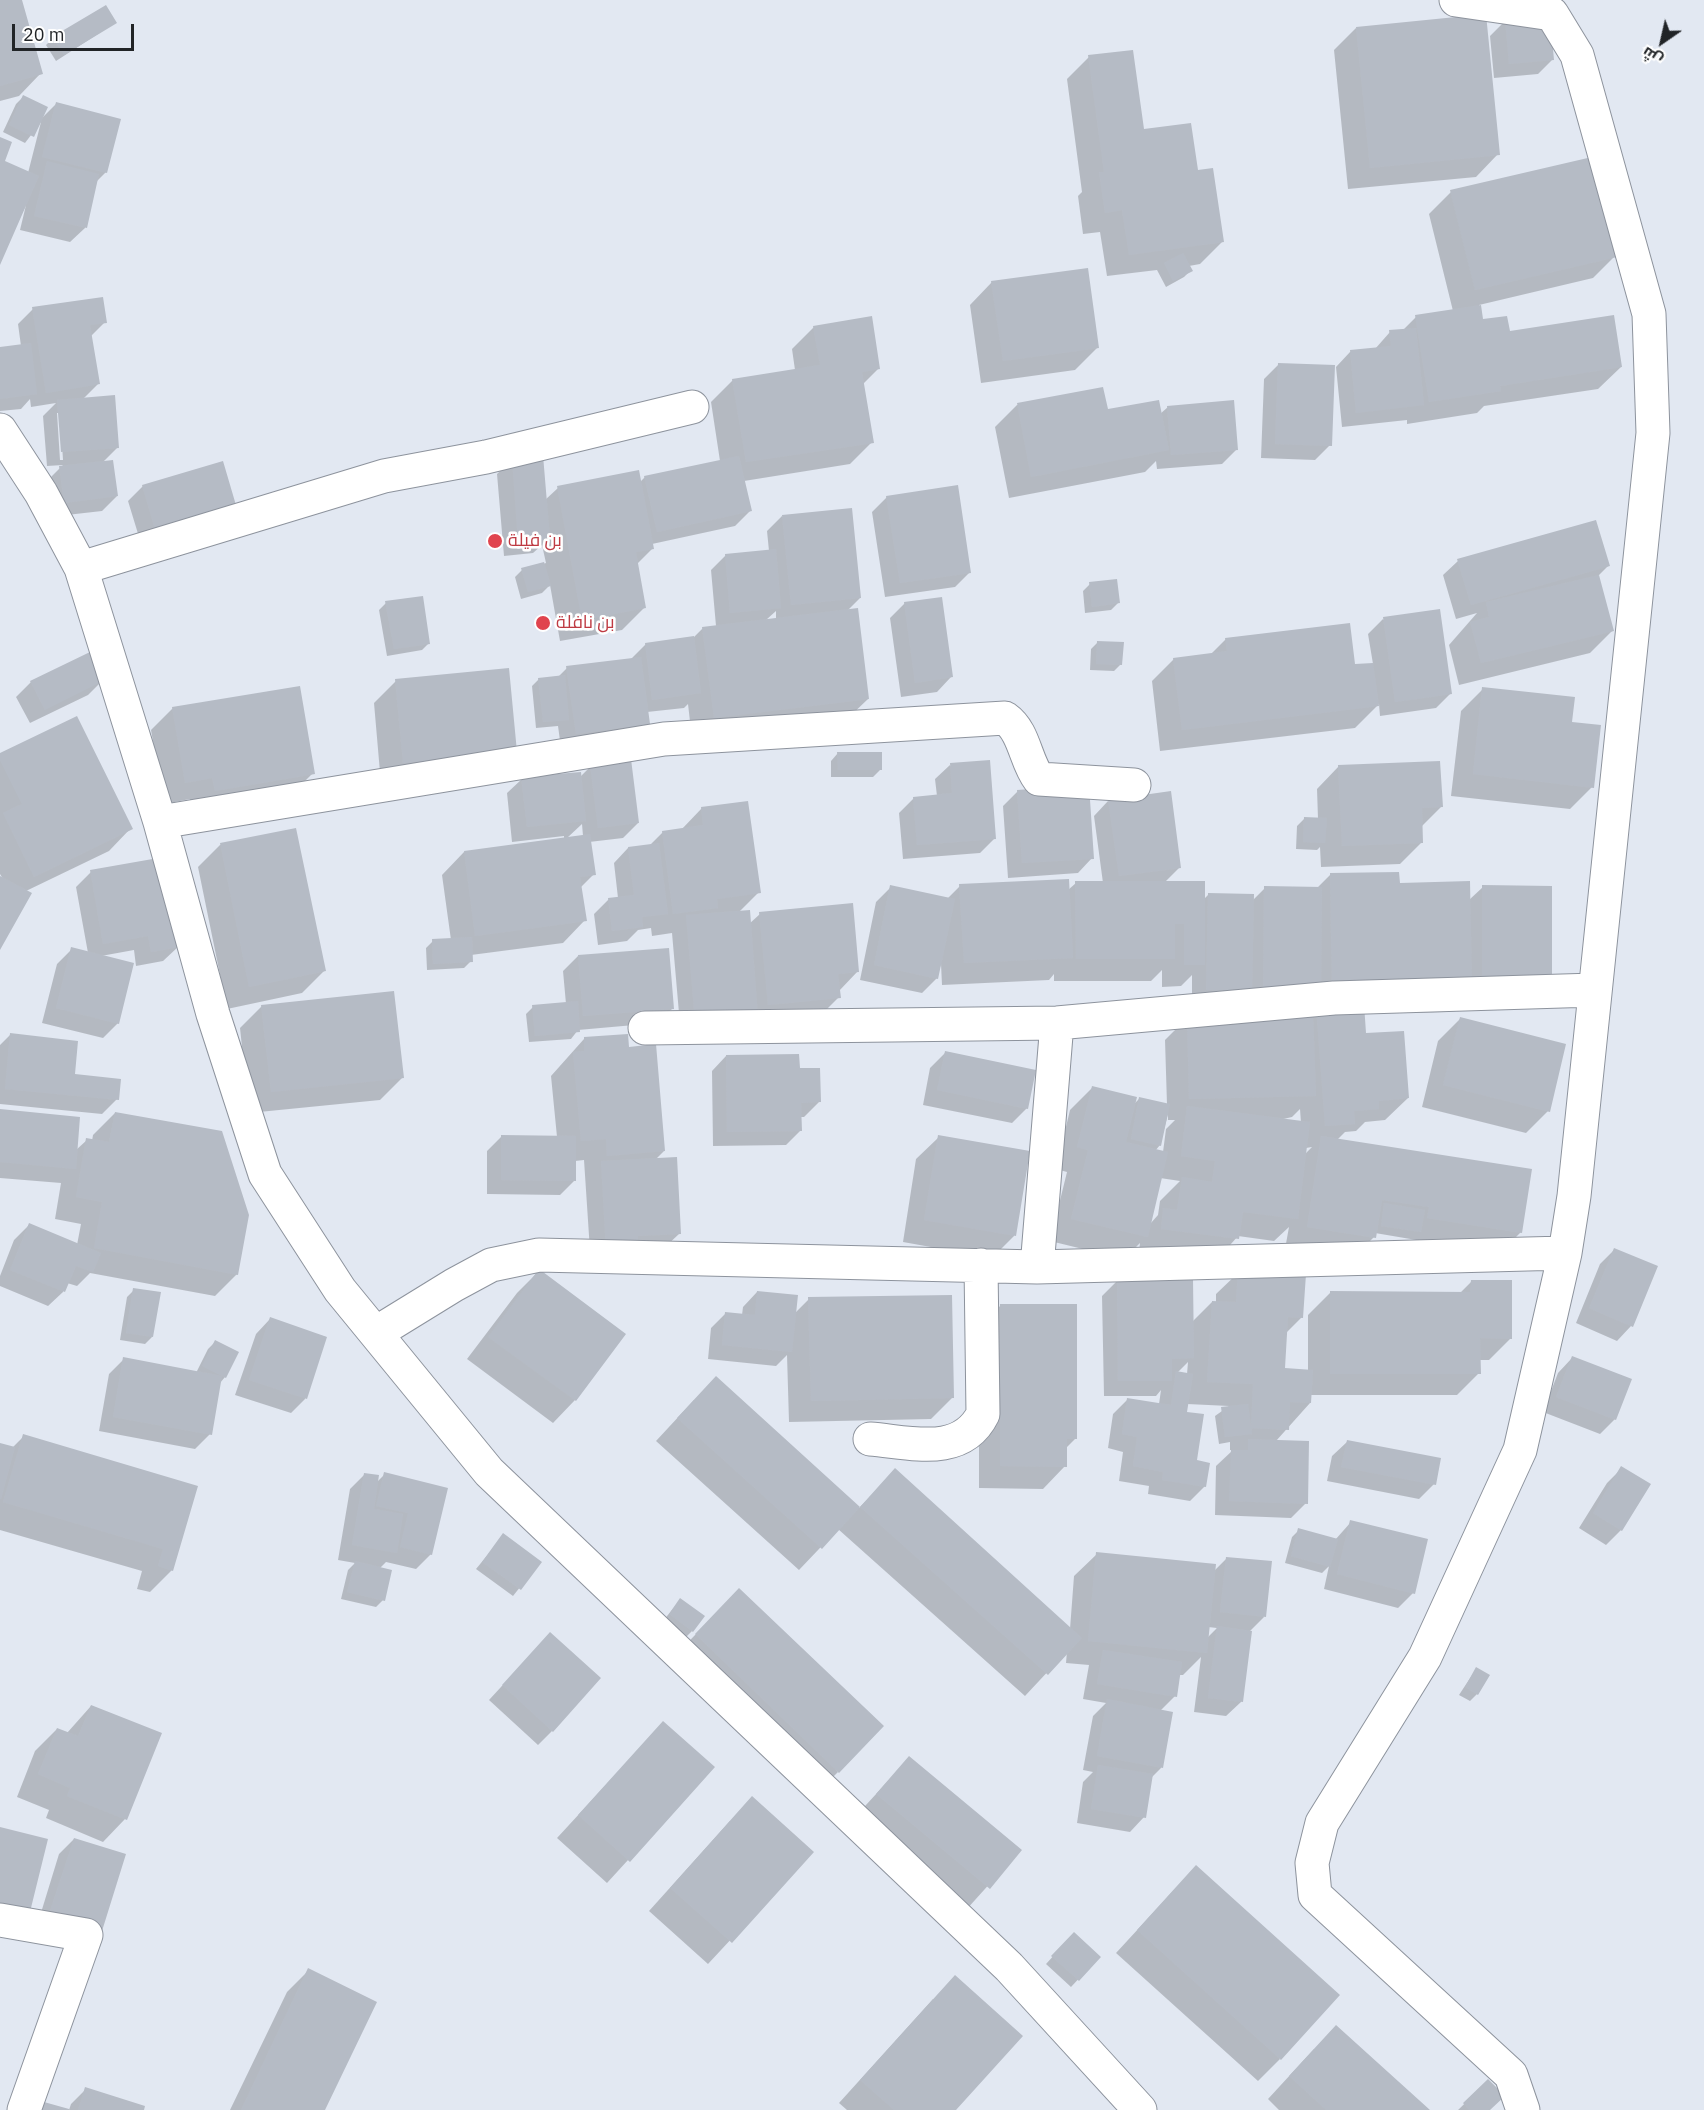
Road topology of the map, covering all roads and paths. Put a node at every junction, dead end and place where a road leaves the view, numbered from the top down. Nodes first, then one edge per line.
1 (1456, 0) edge
2 (692, 407) dead end
3 (0, 430) edge
4 (81, 568) junction
5 (1134, 785) dead end
6 (160, 822) junction
7 (1595, 990) junction
8 (1057, 1023) junction
9 (645, 1028) dead end
10 (1565, 1253) junction
11 (981, 1265) junction
12 (1036, 1267) junction
13 (376, 1334) junction
14 (870, 1439) dead end
15 (0, 1920) edge
16 (24, 2110) edge
17 (1140, 2110) edge
18 (1523, 2110) edge

1 - 7 street
2 - 4 street
3 - 4 street
4 - 6 street
5 - 6 street
6 - 13 street
7 - 8 street
7 - 10 street
8 - 9 street
8 - 12 street
10 - 12 street
10 - 18 street
11 - 12 street
11 - 13 street
11 - 14 street
13 - 17 street
15 - 16 street

